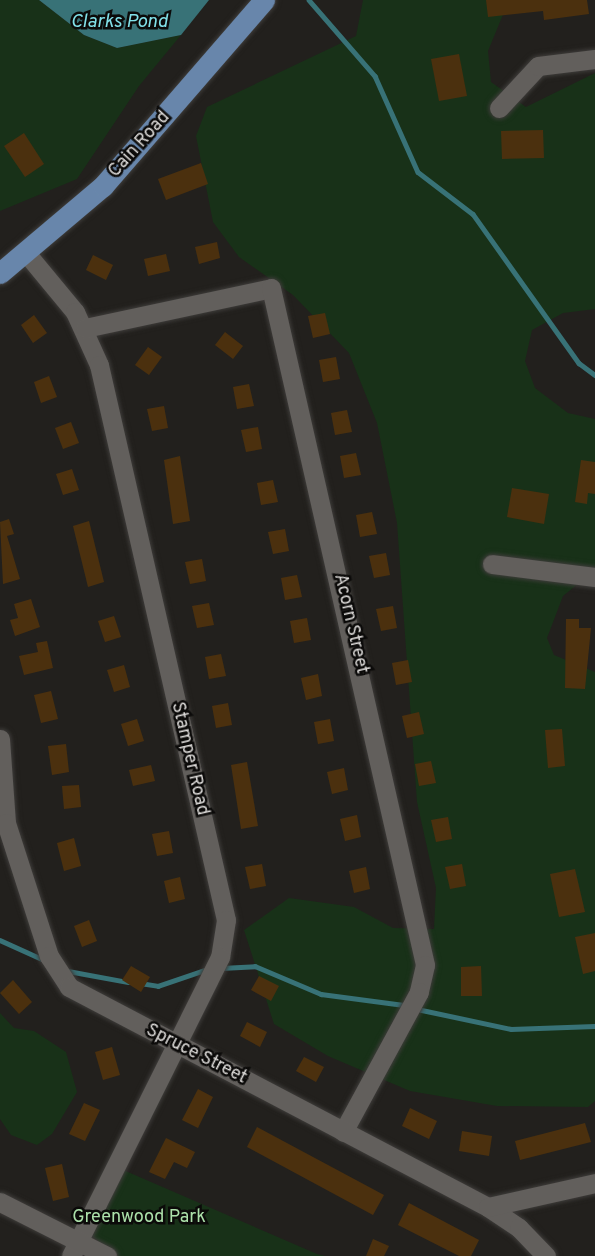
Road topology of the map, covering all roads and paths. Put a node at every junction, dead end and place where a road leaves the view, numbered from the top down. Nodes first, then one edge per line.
1 (264, 0) edge
2 (595, 58) edge
3 (499, 108) dead end
4 (27, 254) junction
5 (0, 273) edge
6 (85, 328) junction
7 (492, 564) dead end
8 (595, 577) edge
9 (1, 744) edge
10 (176, 1044) junction
11 (344, 1132) junction
12 (595, 1183) edge
13 (0, 1202) edge
14 (488, 1208) junction
15 (75, 1248) edge
16 (107, 1256) edge
17 (546, 1256) edge

1 - 4 main road, Cain Road
2 - 3 street
4 - 5 main road, Cain Road
4 - 6 street, Stamper Road
6 - 10 street, Stamper Road
6 - 11 street, Acorn Street
7 - 8 street
9 - 10 street, Spruce Street
10 - 11 street, Spruce Street
10 - 15 street, Stamper Road
11 - 14 street, Spruce Street
12 - 14 street
13 - 15 street
14 - 17 street, Spruce Street
15 - 16 street

